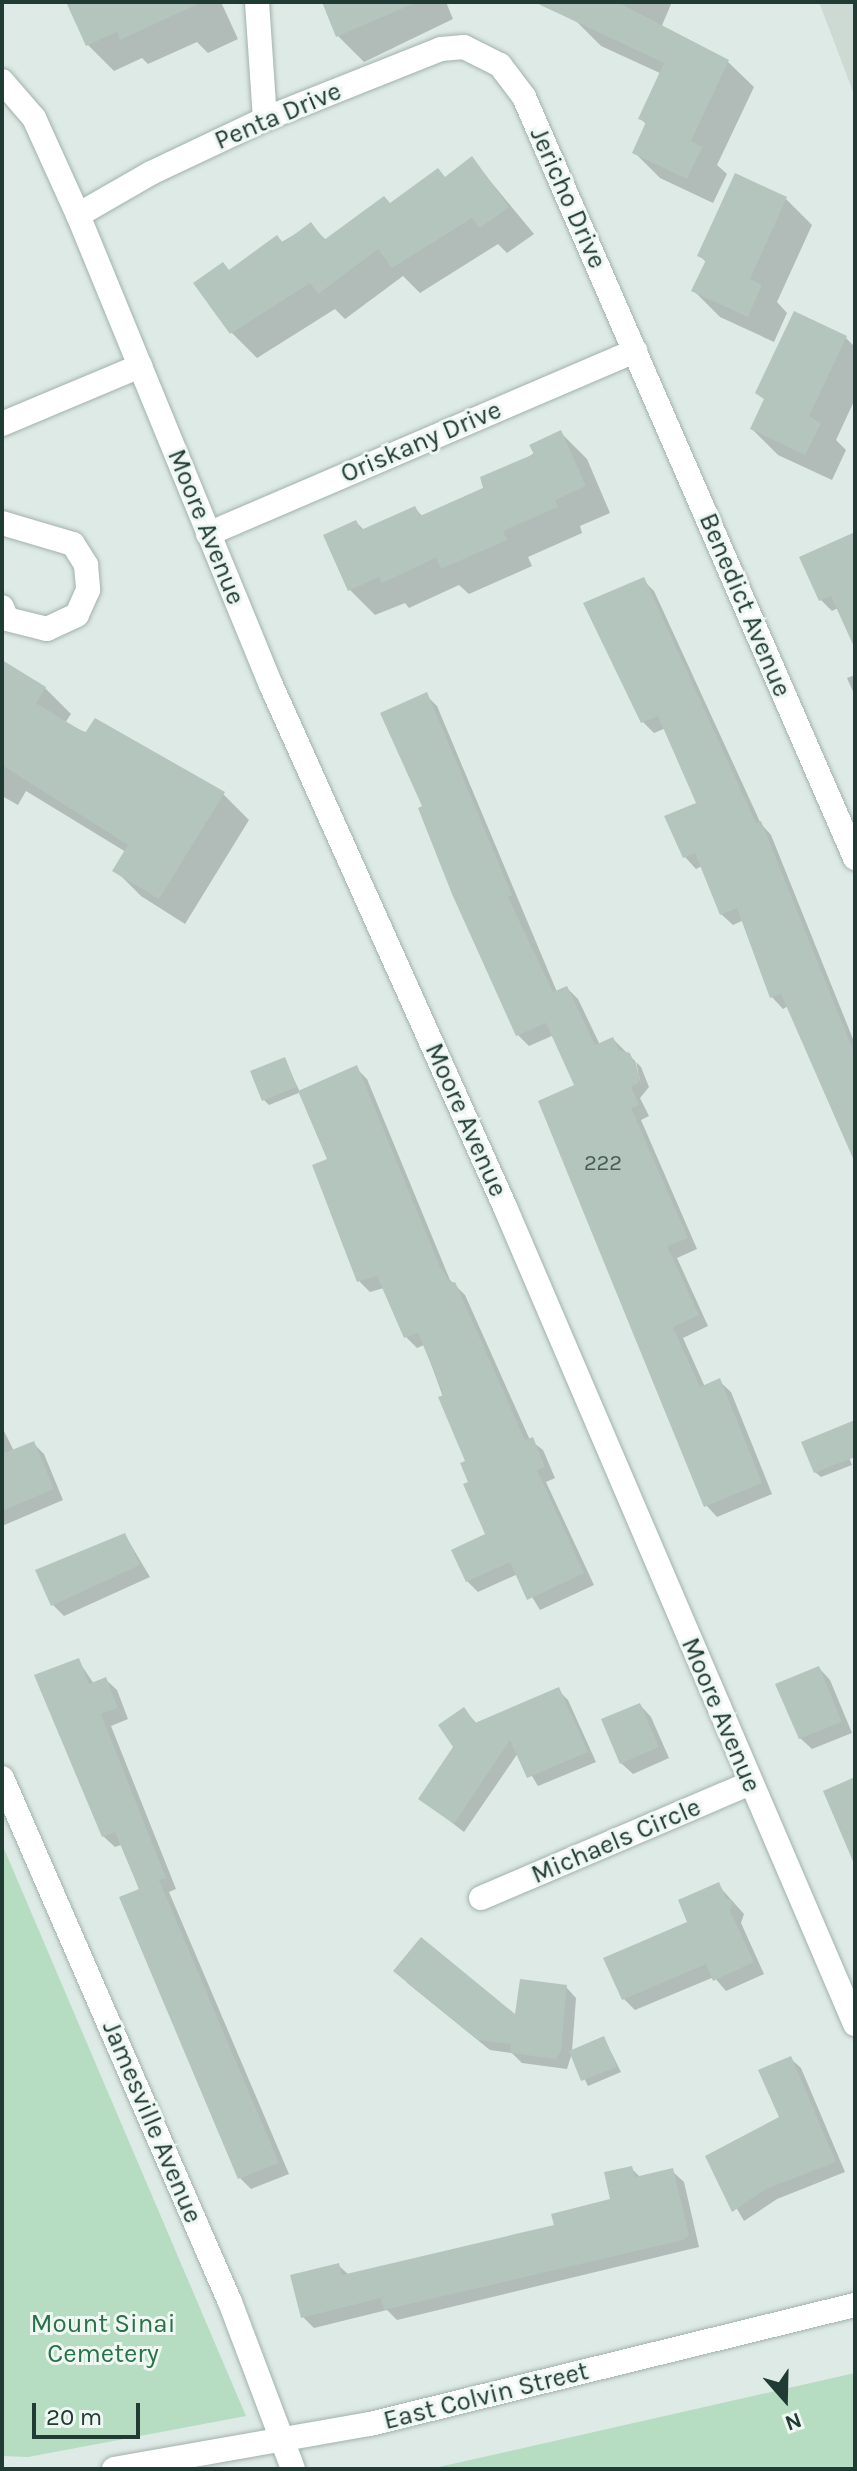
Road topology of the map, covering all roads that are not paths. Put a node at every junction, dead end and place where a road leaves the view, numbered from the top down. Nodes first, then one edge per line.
1 (257, 2) edge
2 (486, 56) joint
3 (2, 81) edge
4 (265, 119) junction
5 (78, 215) junction
6 (635, 351) junction
7 (140, 366) junction
8 (2, 424) edge
9 (2, 523) edge
10 (208, 534) junction
11 (2, 607) edge
12 (855, 858) edge
13 (2, 1778) edge
14 (750, 1783) junction
15 (481, 1898) dead end
16 (855, 2024) edge
17 (855, 2305) edge
18 (283, 2442) junction
19 (114, 2469) edge
20 (293, 2469) edge

1 - 4 street
2 - 4 street, Penta Drive
2 - 6 street, Jericho Drive
3 - 5 street, Moore Avenue
4 - 5 street, Penta Drive
5 - 7 street, Moore Avenue
6 - 10 street, Oriskany Drive
6 - 12 street, Benedict Avenue
7 - 8 street
7 - 10 street, Moore Avenue
9 - 11 street
10 - 14 street, Moore Avenue
13 - 18 street, Jamesville Avenue
14 - 15 street, Michaels Circle
14 - 16 street, Moore Avenue
17 - 18 street, East Colvin Street
18 - 19 street, East Colvin Street
18 - 20 street, Jamesville Avenue

